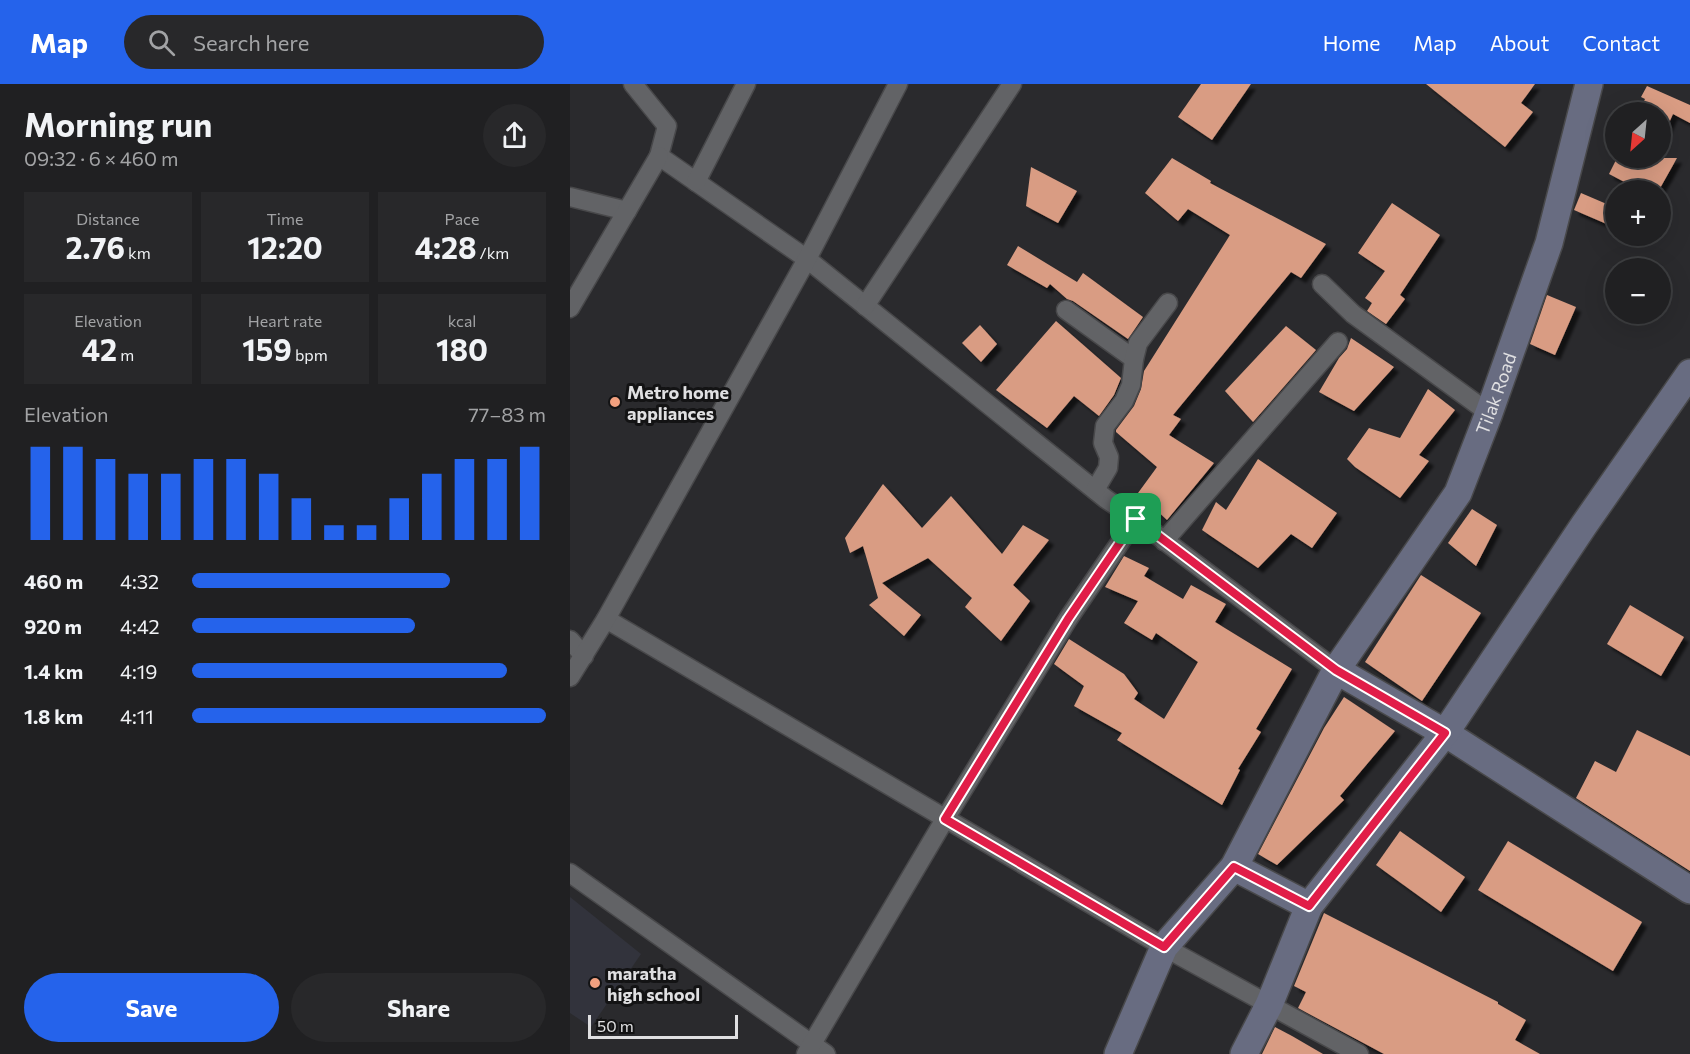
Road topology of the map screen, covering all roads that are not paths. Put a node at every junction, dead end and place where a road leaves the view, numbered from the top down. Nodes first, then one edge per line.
1 (633, 84) edge
2 (746, 84) edge
3 (898, 84) edge
4 (1012, 84) edge
5 (1589, 84) edge
6 (658, 156) junction
7 (696, 182) junction
8 (570, 197) edge
9 (627, 211) junction
10 (807, 260) junction
11 (1322, 284) dead end
12 (1168, 303) dead end
13 (865, 306) junction
14 (570, 308) edge
15 (1066, 310) dead end
16 (1338, 342) dead end
17 (1134, 359) junction
18 (1690, 373) edge
19 (1489, 412) junction
20 (1095, 489) junction
21 (1136, 519) junction
22 (1164, 541) junction
23 (606, 619) junction
24 (570, 640) edge
25 (584, 656) junction
26 (1336, 670) junction
27 (570, 677) edge
28 (1445, 733) junction
29 (945, 819) junction
30 (1234, 867) junction
31 (570, 873) edge
32 (1690, 890) edge
33 (1309, 906) junction
34 (1164, 947) junction
35 (1269, 1005) junction
36 (815, 1051) edge
37 (1118, 1054) edge
38 (1244, 1054) edge
39 (1359, 1054) edge

1 - 6 street
2 - 7 street
3 - 10 street
4 - 13 street
5 - 19 street, Tilak Road
6 - 7 street
6 - 9 street
7 - 10 street
8 - 9 street
9 - 14 street
10 - 13 street
10 - 23 street
11 - 19 street
12 - 17 street
13 - 20 street
15 - 17 street
16 - 22 street
17 - 20 street
18 - 28 street
19 - 26 street, Tilak Road
20 - 21 street
21 - 22 street
21 - 29 street
22 - 26 street
23 - 25 street
23 - 29 street
24 - 25 street
25 - 27 street
26 - 28 street
26 - 30 street, Tilak Road
28 - 32 street
28 - 33 street
29 - 34 street
29 - 36 street
30 - 33 street
30 - 34 street, Tilak Road
31 - 36 street
33 - 35 street
34 - 35 street
34 - 37 street, Tilak Road
35 - 38 street
35 - 39 street

